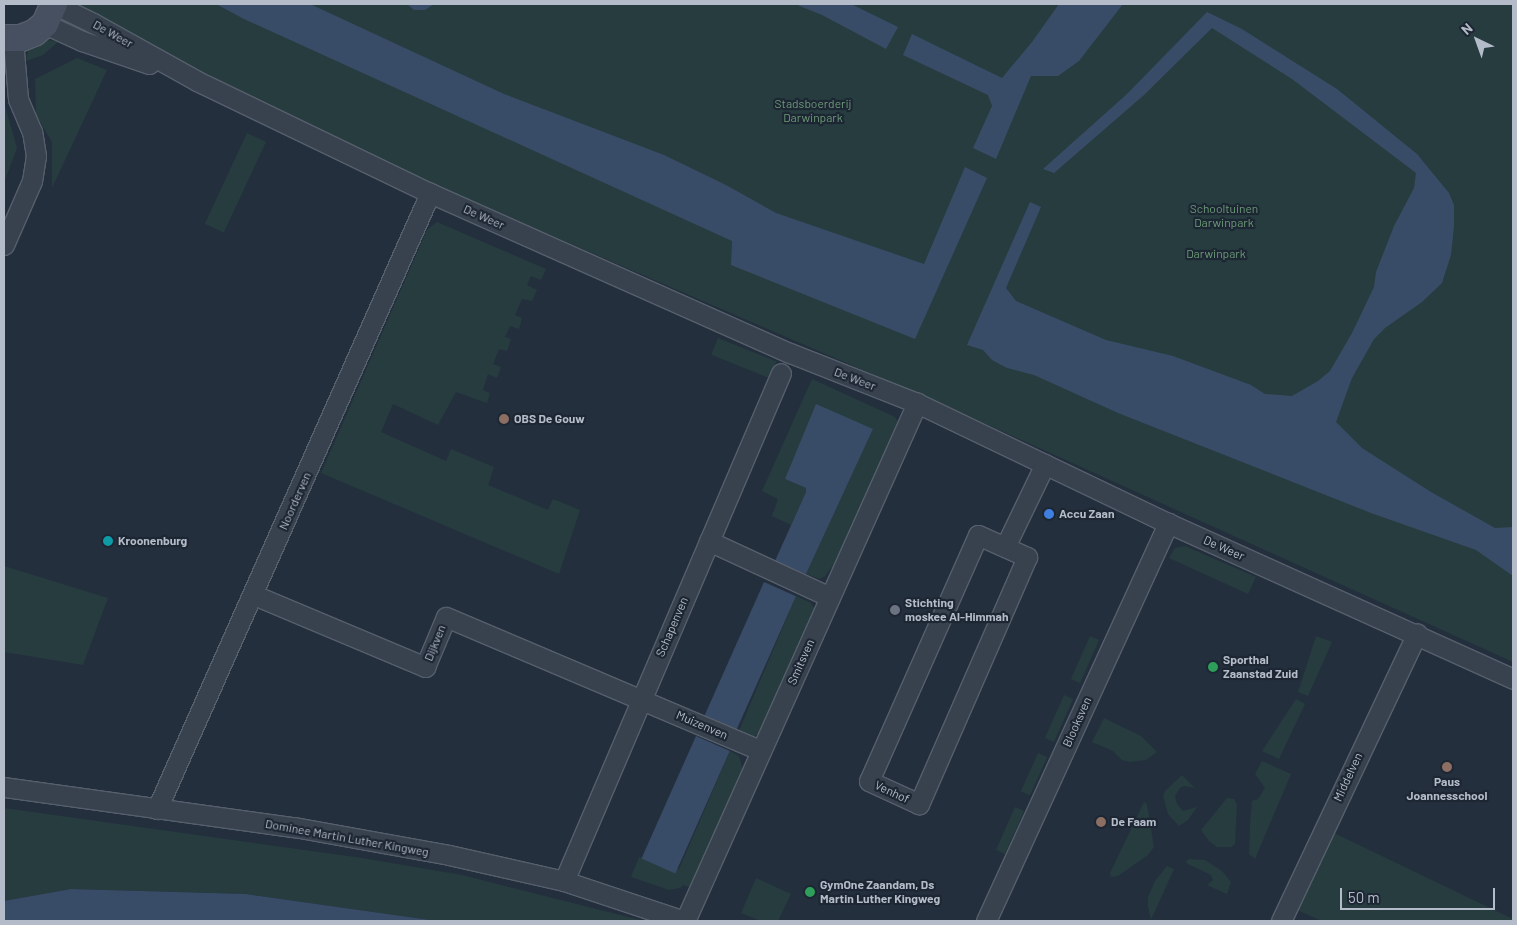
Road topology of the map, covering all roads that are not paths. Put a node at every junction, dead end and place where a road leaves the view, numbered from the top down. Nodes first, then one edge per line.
1 (49, 14) edge
2 (8, 38) edge
3 (430, 193) junction
4 (4, 244) edge
5 (781, 373) dead end
6 (917, 404) junction
7 (1045, 464) junction
8 (1168, 523) junction
9 (709, 541) junction
10 (1005, 547) junction
11 (254, 595) junction
12 (830, 597) junction
13 (1417, 633) junction
14 (1513, 679) edge
15 (642, 699) junction
16 (761, 750) junction
17 (4, 787) edge
18 (158, 809) junction
19 (564, 881) junction
20 (684, 921) edge
21 (986, 921) edge
22 (1281, 921) edge

1 - 2 main road
1 - 3 street, De Weer
2 - 4 street
3 - 6 street, De Weer
3 - 11 street, Noorderven
5 - 9 street, Schapenven
6 - 7 street, De Weer
6 - 12 street, Smitsven
7 - 8 street, De Weer
7 - 10 street
8 - 13 street, De Weer
8 - 21 street, Blooksven
9 - 12 street
9 - 15 street, Schapenven
10 - 10 street, Venhof
11 - 15 street, Dijkven
11 - 18 street, Noorderven
12 - 16 street, Smitsven
13 - 14 street, De Weer
13 - 22 street, Middelven
15 - 16 street, Muizenven
15 - 19 street, Schapenven
16 - 20 street, Smitsven
17 - 18 street, Dominee Martin Luther Kingweg
18 - 19 street, Dominee Martin Luther Kingweg
19 - 20 street, Dominee Martin Luther Kingweg

